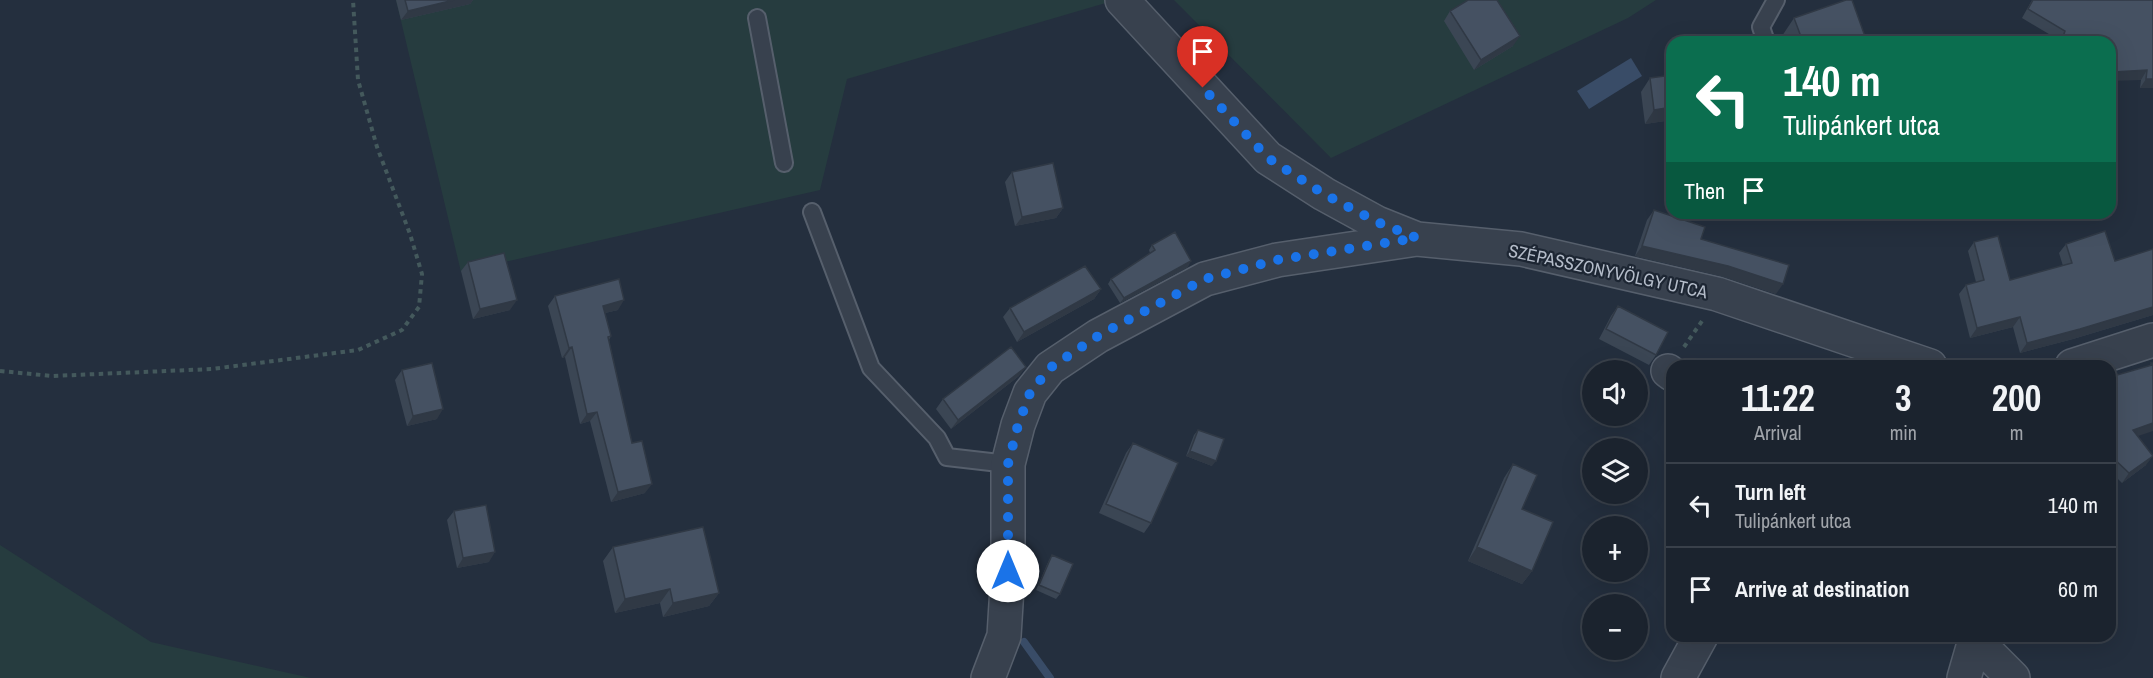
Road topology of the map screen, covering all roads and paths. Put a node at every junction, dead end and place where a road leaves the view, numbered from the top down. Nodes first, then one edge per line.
1 (353, 0) edge
2 (1122, 0) edge
3 (1776, 0) edge
4 (757, 18) dead end
5 (1764, 36) edge
6 (784, 163) dead end
7 (812, 212) dead end
8 (1417, 238) junction
9 (1707, 314) dead end
10 (2153, 340) edge
11 (1678, 360) edge
12 (1912, 360) edge
13 (2091, 360) edge
14 (0, 370) edge
15 (1008, 464) junction
16 (1698, 642) edge
17 (1971, 642) edge
18 (1976, 642) edge
19 (988, 678) edge
20 (1678, 678) edge
21 (1964, 678) edge
22 (2013, 678) edge

1 - 14 path
2 - 8 street
3 - 5 lane
4 - 6 lane
7 - 15 lane
8 - 12 street, SZÉPASSZONYVÖLGY UTCA
8 - 15 street, SZÉPASSZONYVÖLGY UTCA
9 - 11 path
10 - 13 street
15 - 19 street, SZÉPASSZONYVÖLGY UTCA
16 - 20 street
17 - 21 street
18 - 22 street

